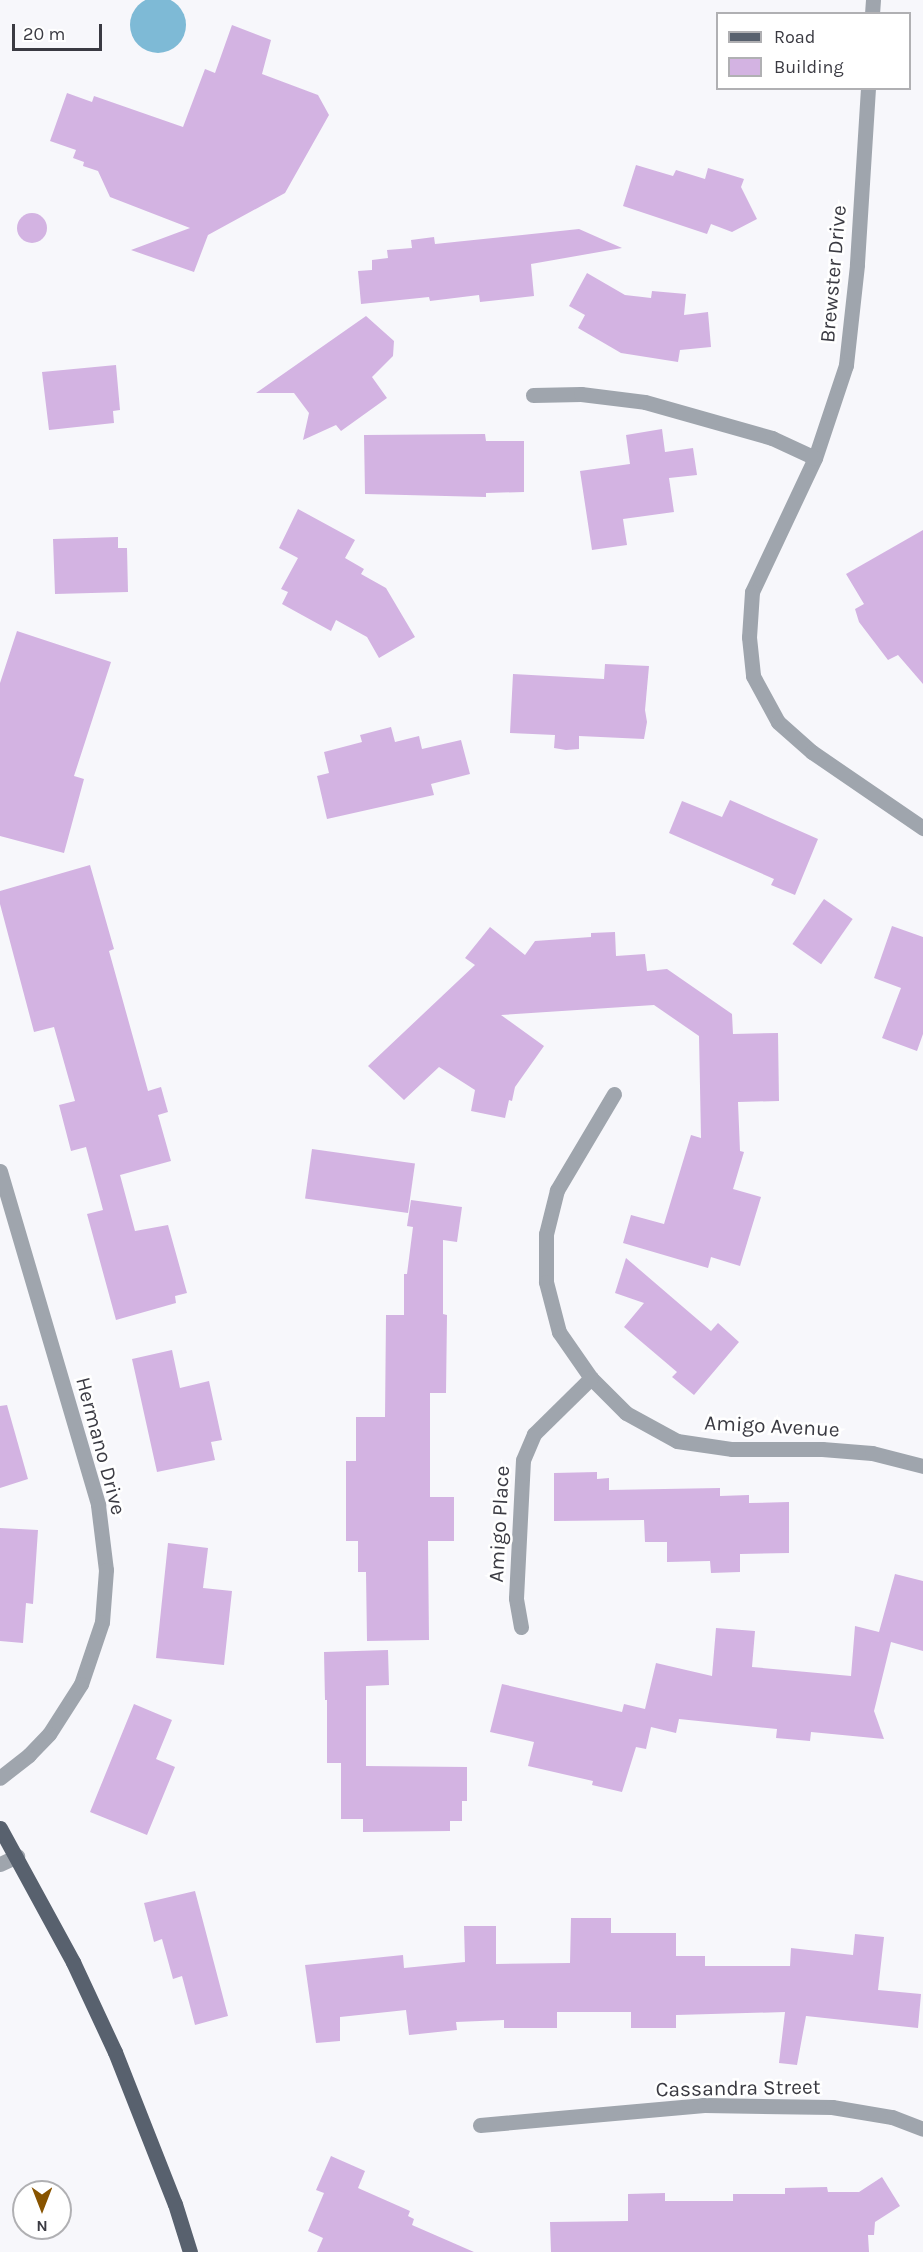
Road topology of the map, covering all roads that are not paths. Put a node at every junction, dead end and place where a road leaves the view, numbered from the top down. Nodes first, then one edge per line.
1 (867, 90) edge
2 (533, 396) dead end
3 (815, 458) junction
4 (923, 828) edge
5 (614, 1094) dead end
6 (0, 1171) edge
7 (591, 1378) junction
8 (923, 1466) edge
9 (521, 1627) dead end
10 (0, 1778) edge
11 (0, 1828) edge
12 (17, 1856) junction
13 (0, 1864) edge
14 (480, 2126) dead end
15 (923, 2129) edge
16 (190, 2252) edge

1 - 3 street, Brewster Drive
2 - 3 street
3 - 4 street, Brewster Drive
5 - 7 street, Amigo Avenue
6 - 10 street, Hermano Drive
7 - 8 street, Amigo Avenue
7 - 9 street, Amigo Place
11 - 12 main road
12 - 13 street
12 - 16 main road
14 - 15 street, Cassandra Street

